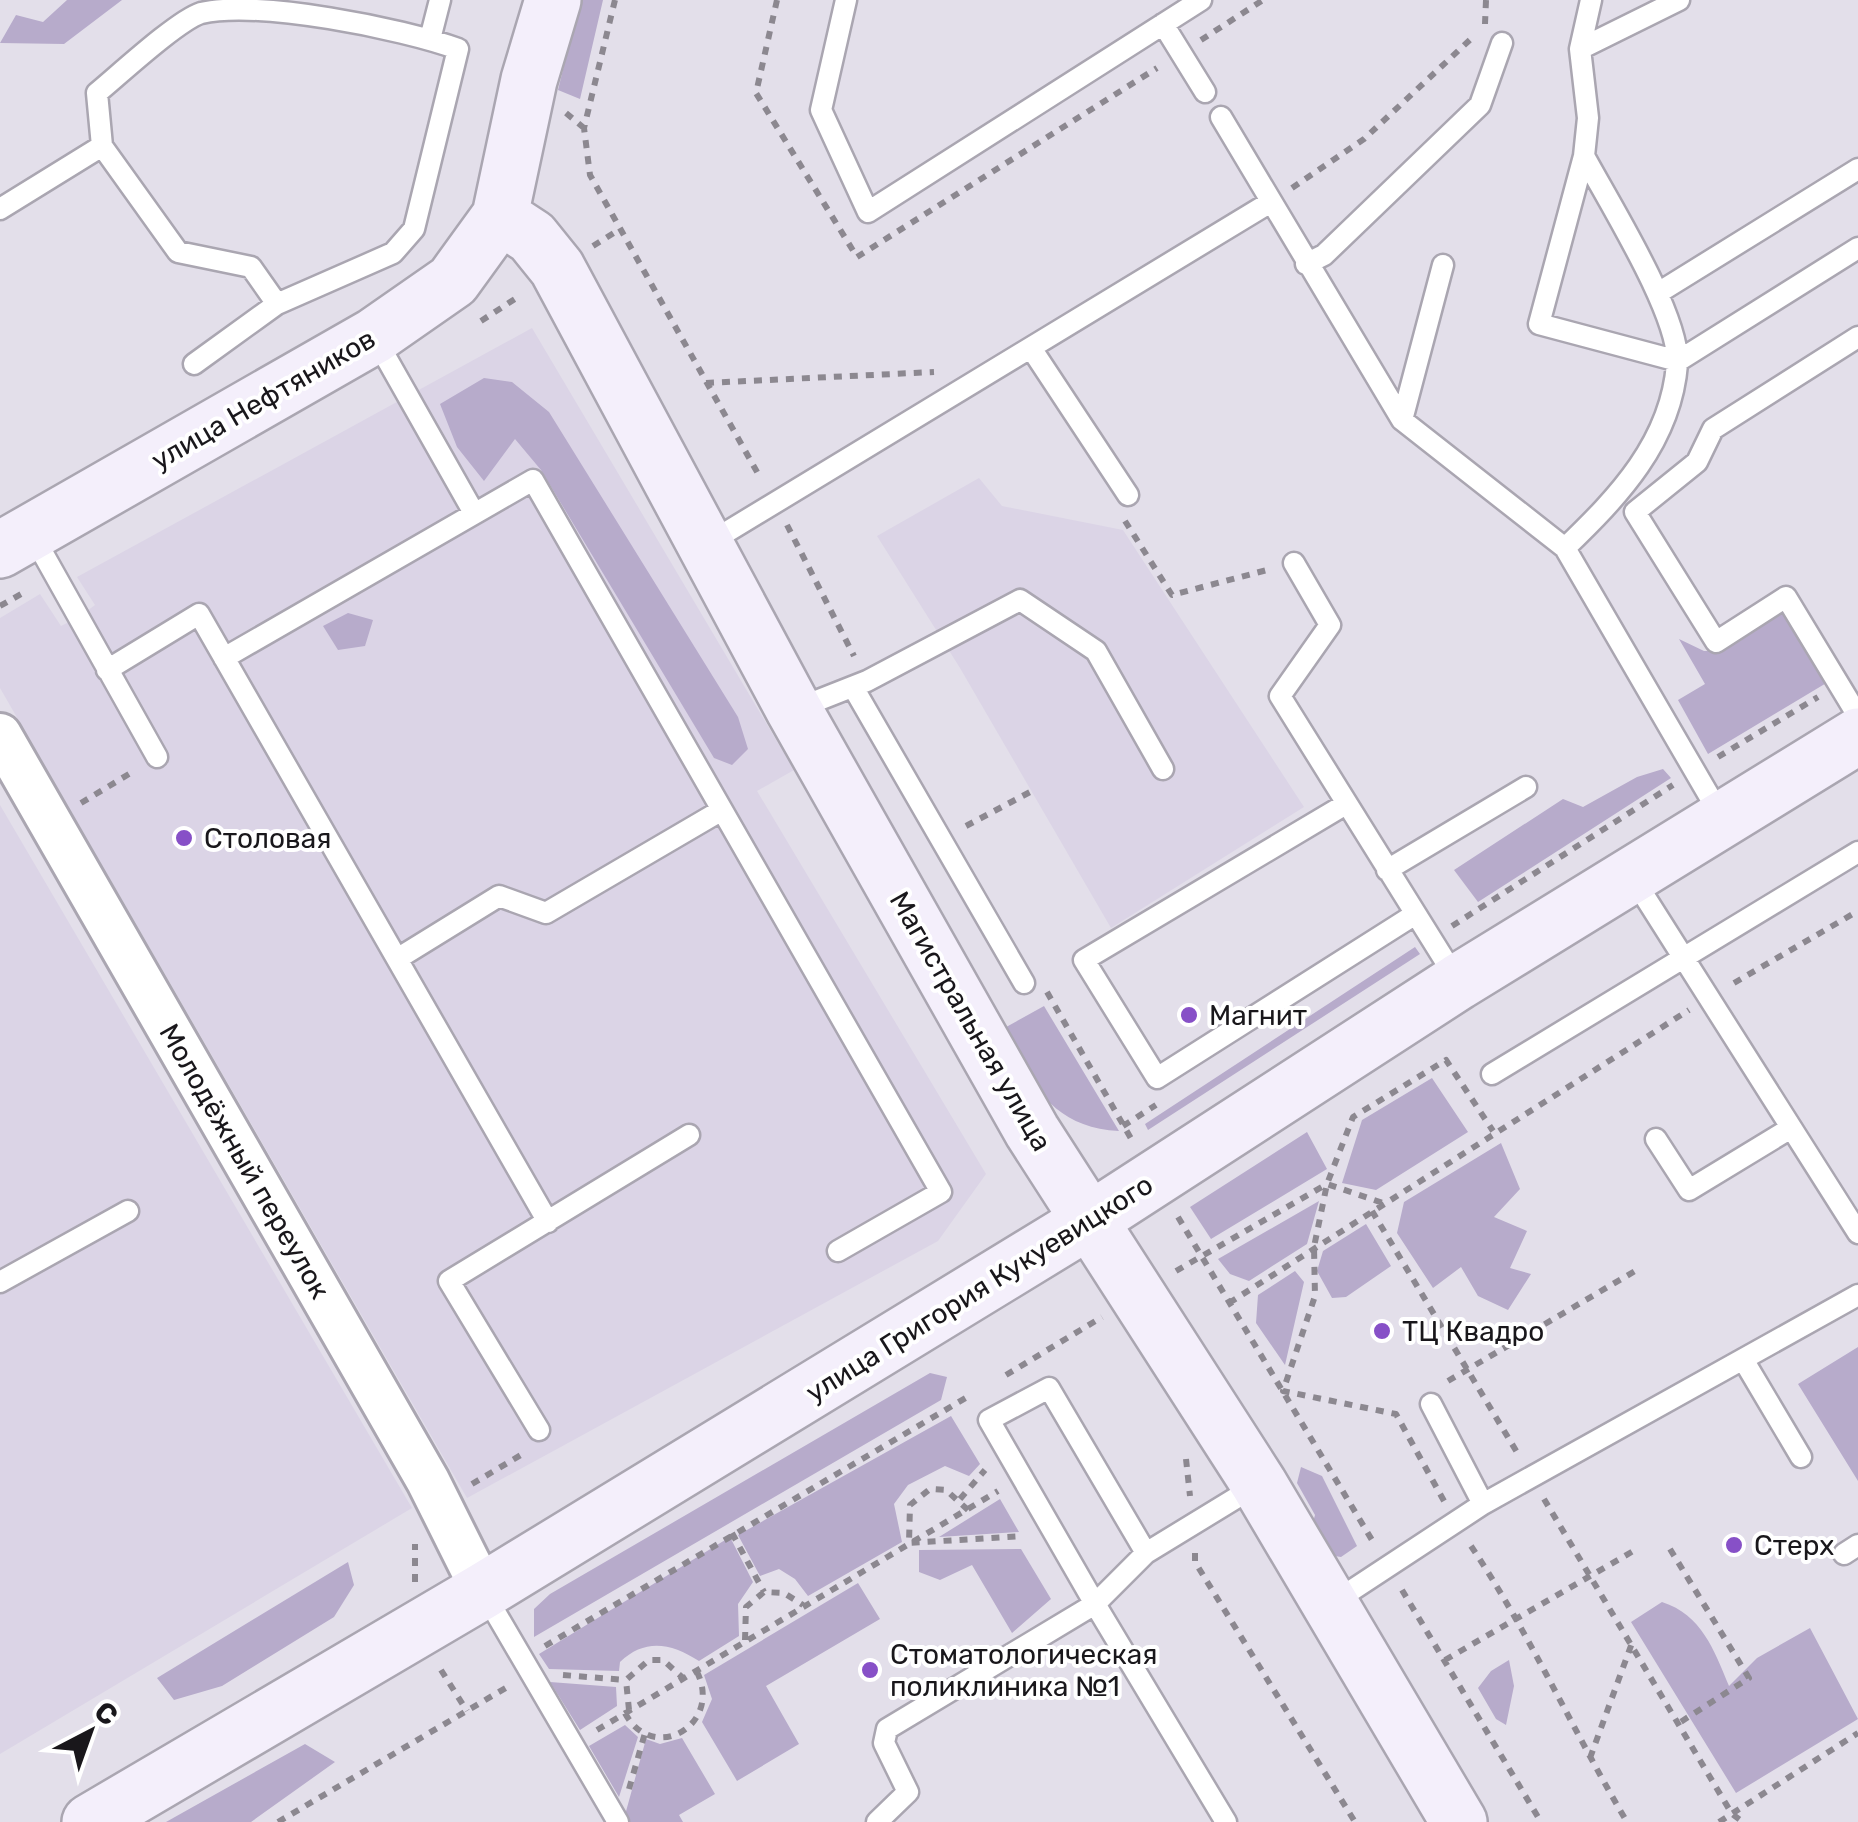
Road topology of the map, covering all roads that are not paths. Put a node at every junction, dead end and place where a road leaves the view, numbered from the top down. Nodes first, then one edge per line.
1 (440, 0) edge
2 (554, 0) edge
3 (846, 0) edge
4 (1201, 0) edge
5 (1608, 0) edge
6 (1679, 0) edge
7 (266, 3) edge
8 (1590, 7) edge
9 (1164, 24) junction
10 (430, 38) junction
11 (1502, 43) dead end
12 (1580, 49) junction
13 (1205, 92) dead end
14 (1221, 118) dead end
15 (102, 146) junction
16 (1584, 156) junction
17 (1858, 169) edge
18 (1269, 203) junction
19 (0, 208) edge
20 (500, 216) junction
21 (1858, 248) edge
22 (1306, 264) junction
23 (1443, 265) dead end
24 (1658, 293) junction
25 (277, 304) junction
26 (374, 336) junction
27 (1858, 337) edge
28 (1030, 348) junction
29 (1678, 361) junction
30 (194, 364) dead end
31 (1402, 420) junction
32 (1128, 495) road end
33 (474, 513) junction
34 (16, 541) edge
35 (708, 544) junction
36 (1565, 548) junction
37 (1294, 563) road end
38 (224, 658) junction
39 (107, 670) junction
40 (853, 687) junction
41 (794, 710) junction
42 (1858, 716) edge
43 (0, 735) edge
44 (1858, 736) edge
45 (156, 757) dead end
46 (1163, 769) dead end
47 (1526, 787) dead end
48 (1346, 804) junction
49 (722, 810) junction
50 (1723, 820) junction
51 (1858, 852) edge
52 (1387, 870) junction
53 (1632, 876) junction
54 (1414, 915) junction
55 (1681, 956) junction
56 (397, 959) junction
57 (1444, 961) junction
58 (1024, 983) dead end
59 (1492, 1074) dead end
60 (1791, 1128) junction
61 (689, 1135) dead end
62 (1656, 1139) dead end
63 (128, 1212) dead end
64 (1092, 1219) junction
65 (548, 1222) junction
66 (1858, 1234) edge
67 (838, 1251) dead end
68 (0, 1282) edge
69 (1858, 1295) edge
70 (1744, 1361) junction
71 (1427, 1398) road end
72 (539, 1430) road end
73 (1801, 1457) dead end
74 (1259, 1484) junction
75 (1483, 1504) junction
76 (1146, 1553) junction
77 (483, 1592) junction
78 (1096, 1604) junction
79 (1330, 1604) junction
80 (610, 1819) edge
81 (90, 1822) edge
82 (877, 1822) edge
83 (1226, 1822) edge
84 (1459, 1822) edge

1 - 10 lane
2 - 20 street
3 - 9 lane
4 - 9 lane
5 - 8 lane
6 - 12 lane
7 - 10 lane
7 - 15 lane
8 - 12 lane
9 - 13 lane
10 - 25 lane
11 - 22 lane
12 - 16 lane
14 - 18 lane
15 - 19 lane
15 - 25 lane
16 - 24 lane
16 - 29 lane
17 - 24 lane
18 - 22 lane
18 - 28 lane
20 - 26 street, улица Нефтяников
20 - 35 street, Магистральная улица
21 - 29 lane
22 - 31 lane
23 - 31 lane
24 - 29 lane
25 - 30 lane
26 - 33 lane
26 - 34 street, улица Нефтяников
27 - 42 lane
28 - 32 lane
28 - 35 lane
29 - 36 lane
31 - 36 lane
33 - 38 lane
33 - 49 lane
34 - 39 lane
35 - 41 street, Магистральная улица
36 - 50 lane
37 - 48 lane
38 - 39 lane
38 - 56 lane
39 - 45 lane
40 - 41 lane
40 - 46 lane
40 - 58 lane
41 - 64 street, Магистральная улица
43 - 77 street, Молодёжный переулок
44 - 50 street, улица Григория Кукуевицкого
47 - 52 lane
48 - 52 lane
48 - 54 lane
49 - 56 lane
49 - 67 lane
50 - 53 street, улица Григория Кукуевицкого
51 - 55 lane
52 - 54 lane
53 - 55 lane
53 - 57 street, улица Григория Кукуевицкого
54 - 57 lane
55 - 59 lane
55 - 60 lane
56 - 65 lane
57 - 64 street, улица Григория Кукуевицкого
60 - 62 lane
60 - 66 lane
61 - 65 lane
63 - 68 lane
64 - 74 street, Магистральная улица
64 - 77 street, улица Григория Кукуевицкого
65 - 72 lane
69 - 70 lane
70 - 73 lane
70 - 75 lane
71 - 75 lane
74 - 76 lane
74 - 79 street, Магистральная улица
75 - 79 lane
76 - 78 lane
76 - 78 lane
77 - 80 lane
77 - 81 street, улица Григория Кукуевицкого
78 - 82 lane
78 - 83 lane
79 - 84 street, Магистральная улица

